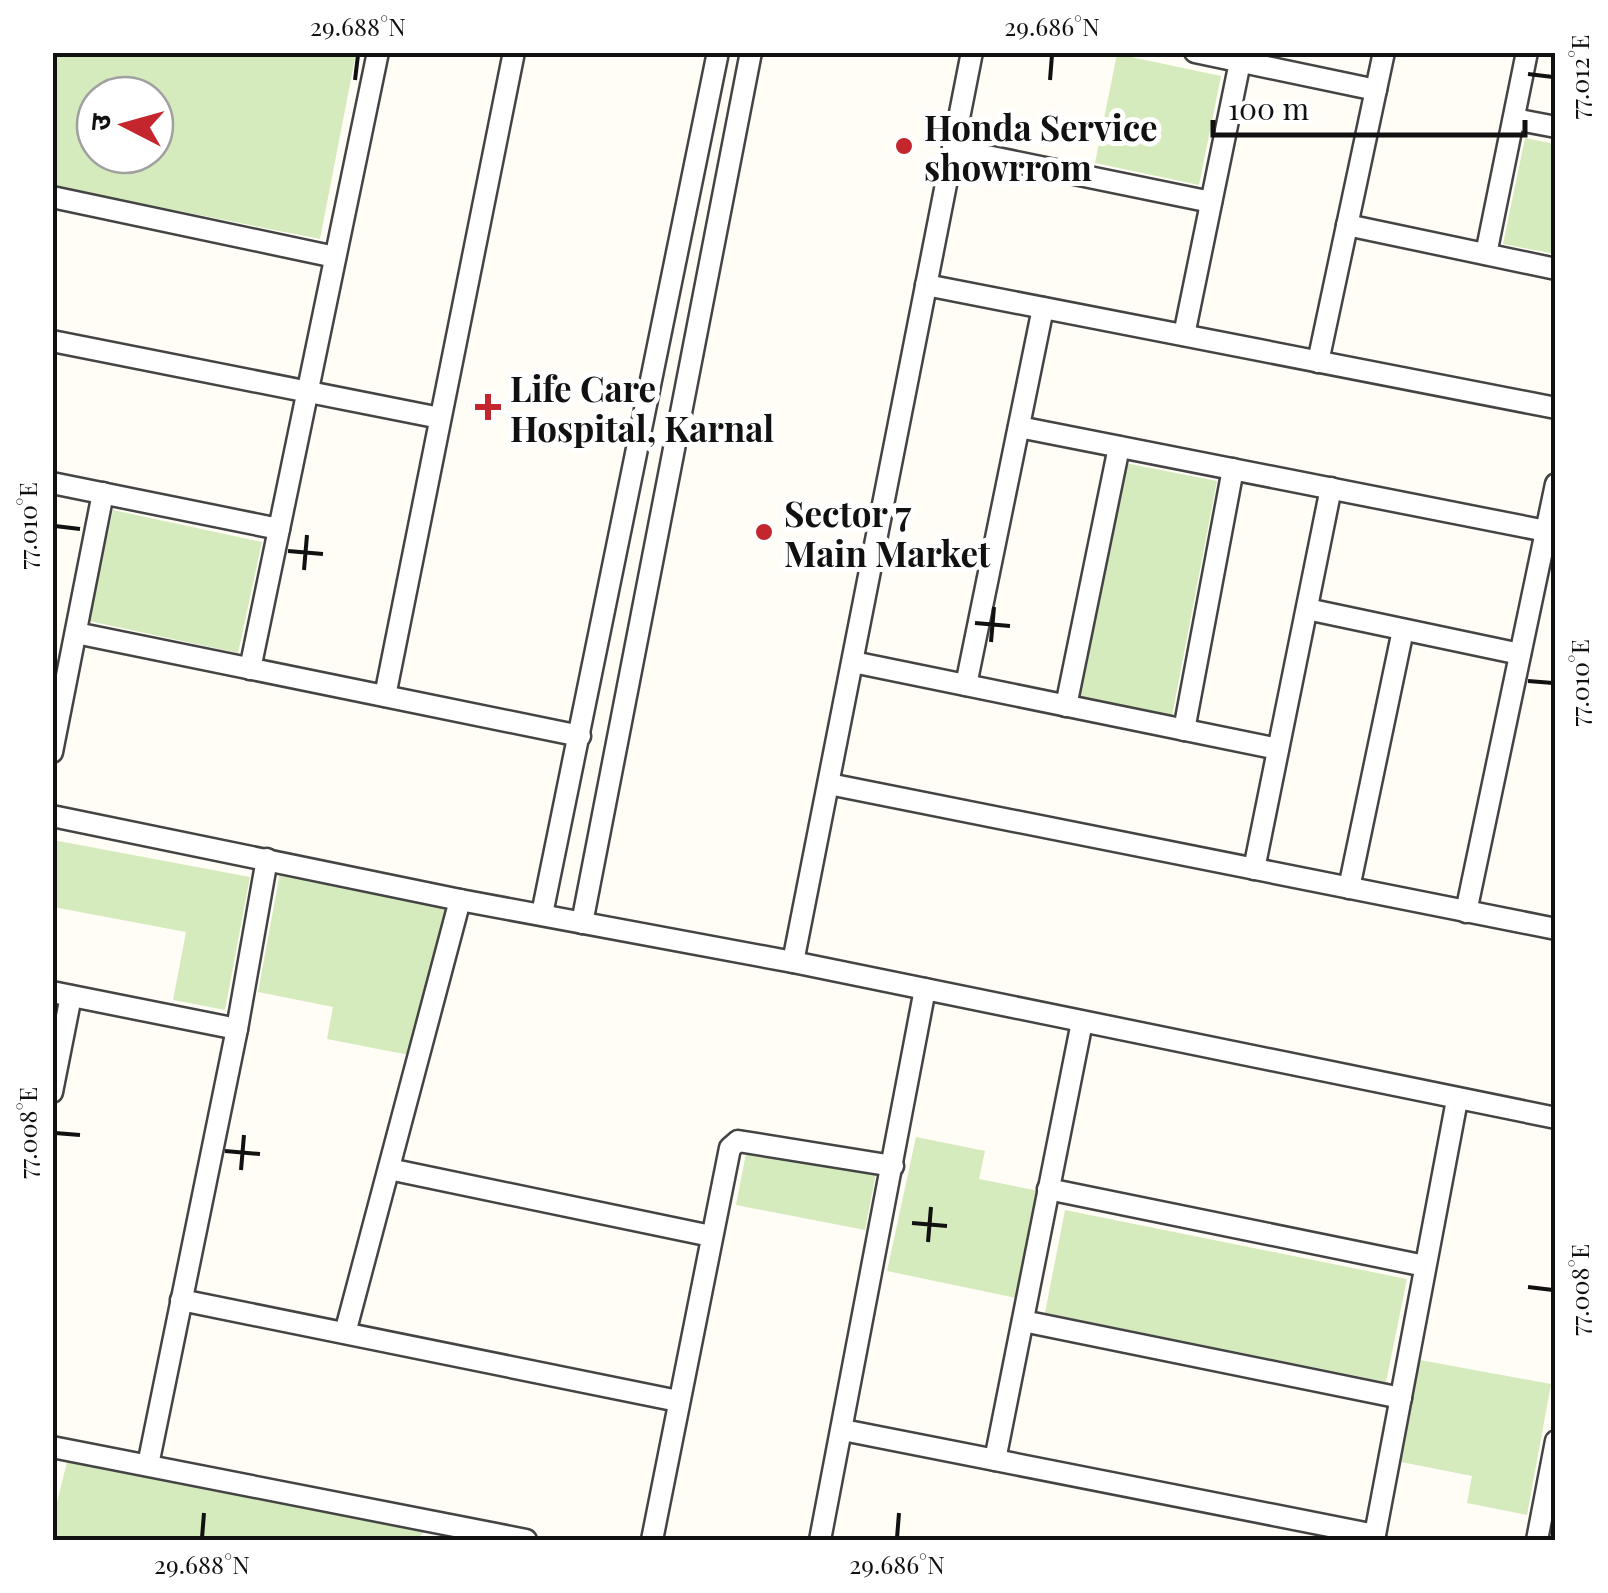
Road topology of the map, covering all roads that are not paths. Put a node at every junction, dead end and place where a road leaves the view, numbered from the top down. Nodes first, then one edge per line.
1 (378, 52) edge
2 (514, 52) edge
3 (718, 52) edge
4 (751, 52) edge
5 (972, 52) edge
6 (1194, 52) edge
7 (1384, 52) edge
8 (1527, 52) edge
9 (1240, 62) junction
10 (1376, 90) junction
11 (1514, 119) junction
12 (1556, 127) edge
13 (953, 149) junction
14 (52, 198) edge
15 (1211, 202) junction
16 (1347, 225) junction
17 (683, 227) junction
18 (715, 235) junction
19 (1486, 254) junction
20 (336, 257) junction
21 (1556, 269) edge
22 (926, 285) junction
23 (1043, 308) junction
24 (1184, 335) junction
25 (52, 341) edge
26 (1318, 362) junction
27 (308, 392) junction
28 (1556, 408) edge
29 (440, 418) junction
30 (1018, 427) junction
31 (1119, 447) junction
32 (1233, 469) junction
33 (52, 483) edge
34 (1556, 484) edge
35 (1331, 488) junction
36 (103, 494) junction
37 (622, 528) junction
38 (280, 529) junction
39 (1546, 531) junction
40 (656, 535) junction
41 (1306, 609) junction
42 (1404, 630) junction
43 (76, 633) junction
44 (1520, 654) junction
45 (852, 662) junction
46 (250, 669) junction
47 (966, 685) junction
48 (385, 696) junction
49 (1066, 706) junction
50 (1184, 730) junction
51 (580, 736) junction
52 (1278, 749) junction
53 (52, 752) edge
54 (828, 784) junction
55 (52, 816) edge
56 (267, 858) junction
57 (1254, 869) junction
58 (1350, 888) junction
59 (460, 900) junction
60 (1466, 912) junction
61 (542, 914) junction
62 (582, 922) junction
63 (1556, 930) edge
64 (793, 962) junction
65 (925, 989) junction
66 (62, 994) edge
67 (1082, 1022) junction
68 (236, 1029) junction
69 (52, 1092) edge
70 (1458, 1100) junction
71 (1556, 1118) edge
72 (893, 1166) junction
73 (389, 1169) junction
74 (1048, 1188) junction
75 (711, 1236) junction
76 (1426, 1266) junction
77 (181, 1300) junction
78 (1022, 1321) junction
79 (344, 1333) junction
80 (1401, 1398) junction
81 (678, 1401) junction
82 (843, 1430) junction
83 (1556, 1442) edge
84 (52, 1446) edge
85 (996, 1460) junction
86 (148, 1465) junction
87 (1551, 1493) edge
88 (1374, 1538) edge
89 (526, 1540) edge
90 (652, 1540) edge
91 (820, 1540) edge
92 (1537, 1540) edge

1 - 20 street
2 - 29 street
3 - 17 street
4 - 18 street
5 - 13 street
6 - 9 street
7 - 10 street
8 - 11 street
9 - 10 street
9 - 15 street
10 - 16 street
11 - 12 street
11 - 19 street
13 - 15 street
13 - 22 street
14 - 20 street
15 - 24 street
16 - 19 street
16 - 26 street
17 - 18 street
17 - 37 street
18 - 40 street
19 - 21 street
20 - 27 street
22 - 23 street
22 - 45 street
23 - 24 street
23 - 30 street
24 - 26 street
25 - 27 street
26 - 28 street
27 - 29 street
27 - 38 street
29 - 48 street
30 - 31 street
30 - 47 street
31 - 32 street
31 - 49 street
32 - 35 street
32 - 50 street
33 - 36 street
34 - 39 street
35 - 39 street
35 - 41 street
36 - 38 street
36 - 43 street
37 - 40 street
37 - 51 street
38 - 46 street
39 - 44 street
40 - 62 street
41 - 42 street
41 - 52 street
42 - 44 street
42 - 58 street
43 - 46 street
43 - 53 street
44 - 60 street
45 - 47 street
45 - 54 street
46 - 48 street
47 - 49 street
48 - 51 street
49 - 50 street
50 - 52 street
51 - 61 street
52 - 57 street
54 - 57 street
54 - 64 street
55 - 56 street
56 - 59 street
56 - 68 street
57 - 58 street
58 - 60 street
59 - 61 street
59 - 73 street
60 - 63 street
61 - 62 street
62 - 64 street
64 - 65 street
65 - 67 street
65 - 72 street
66 - 68 street
66 - 69 street
67 - 70 street
67 - 74 street
68 - 77 street
70 - 71 street
70 - 76 street
72 - 75 street
72 - 82 street
73 - 75 street
73 - 79 street
74 - 76 street
74 - 78 street
75 - 81 street
76 - 80 street
77 - 79 street
77 - 86 street
78 - 80 street
78 - 85 street
79 - 81 street
80 - 88 street
81 - 90 street
82 - 85 street
82 - 91 street
83 - 87 street
84 - 86 street
85 - 88 street
86 - 89 street
87 - 92 street

